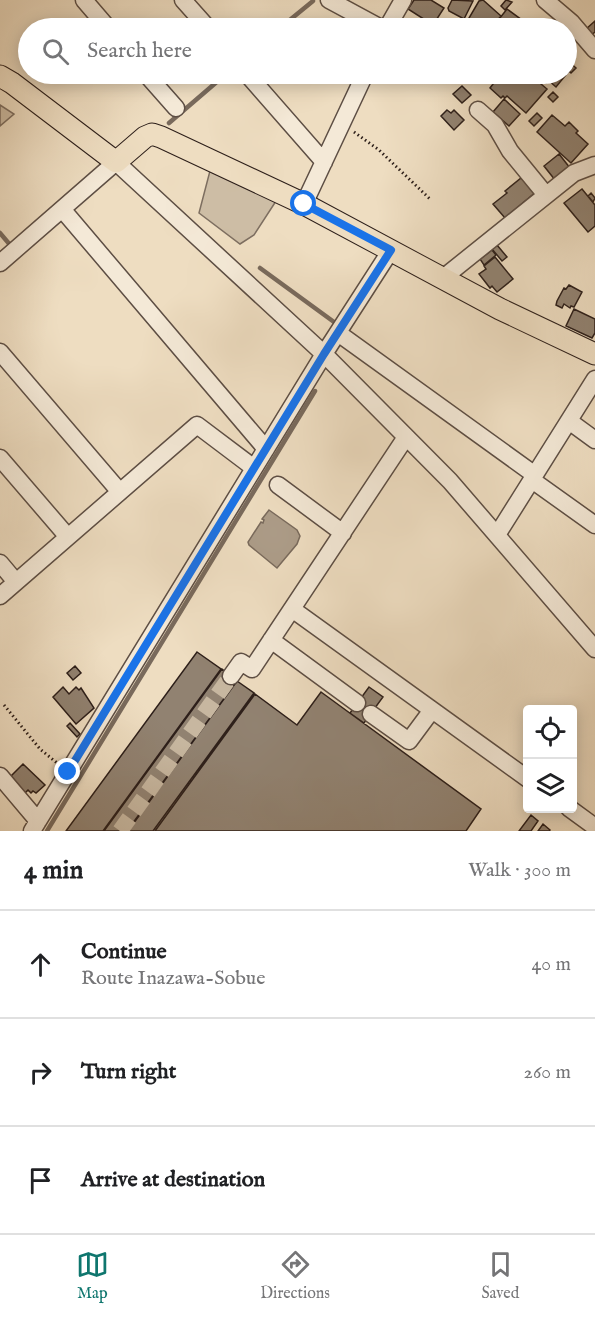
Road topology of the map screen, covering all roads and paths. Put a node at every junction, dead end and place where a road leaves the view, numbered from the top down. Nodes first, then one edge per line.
1 (84, 0) edge
2 (183, 0) edge
3 (329, 0) edge
4 (403, 0) edge
5 (545, 0) edge
6 (99, 18) edge
7 (199, 18) edge
8 (362, 18) edge
9 (393, 18) edge
10 (566, 18) edge
11 (577, 29) edge
12 (595, 50) edge
13 (0, 76) edge
14 (155, 84) edge
15 (256, 84) edge
16 (360, 84) edge
17 (176, 108) dead end
18 (478, 110) dead end
19 (342, 123) junction
20 (116, 162) junction
21 (324, 162) junction
22 (595, 165) edge
23 (546, 195) junction
24 (431, 200) dead end
25 (304, 204) junction
26 (62, 209) junction
27 (391, 250) junction
28 (0, 262) edge
29 (443, 278) junction
30 (338, 333) junction
31 (0, 352) edge
32 (324, 354) junction
33 (595, 354) edge
34 (595, 379) edge
35 (568, 421) junction
36 (406, 437) junction
37 (595, 440) edge
38 (266, 449) junction
39 (0, 458) edge
40 (254, 468) junction
41 (533, 477) junction
42 (278, 485) dead end
43 (120, 492) junction
44 (595, 525) edge
45 (343, 533) junction
46 (497, 535) junction
47 (68, 537) junction
48 (0, 563) edge
49 (16, 582) junction
50 (0, 596) edge
51 (292, 609) junction
52 (271, 640) junction
53 (595, 650) edge
54 (231, 676) tunnel mouth
55 (357, 703) dead end
56 (4, 705) dead end
57 (432, 710) junction
58 (371, 714) dead end
59 (68, 772) junction
60 (523, 775) edge
61 (0, 776) edge
62 (576, 813) edge
63 (35, 826) edge
64 (595, 827) edge

1 - 6 street
2 - 7 street
3 - 8 street
4 - 9 street
5 - 10 street
11 - 12 street
13 - 20 main road
14 - 17 street
15 - 21 street
16 - 19 street
18 - 23 street
19 - 21 street
19 - 24 path
20 - 25 main road
20 - 26 street
20 - 32 street
21 - 25 street
22 - 23 street
23 - 29 street
25 - 27 main road
26 - 28 street
26 - 38 street
27 - 29 main road
27 - 30 street
29 - 33 main road
30 - 32 street
30 - 41 street
31 - 43 street
32 - 36 street
32 - 38 street
34 - 35 street
35 - 37 street
35 - 41 street
36 - 45 street
36 - 46 street
38 - 40 street
39 - 47 street
40 - 43 street
40 - 59 street
41 - 44 street
41 - 46 street
42 - 45 street
43 - 47 street
45 - 51 street
46 - 53 street
47 - 49 street
48 - 49 street
49 - 50 street
51 - 52 street
51 - 57 street
52 - 54 street
52 - 55 street
56 - 59 path
57 - 58 street
57 - 60 street
59 - 63 street
61 - 63 street
62 - 64 street

